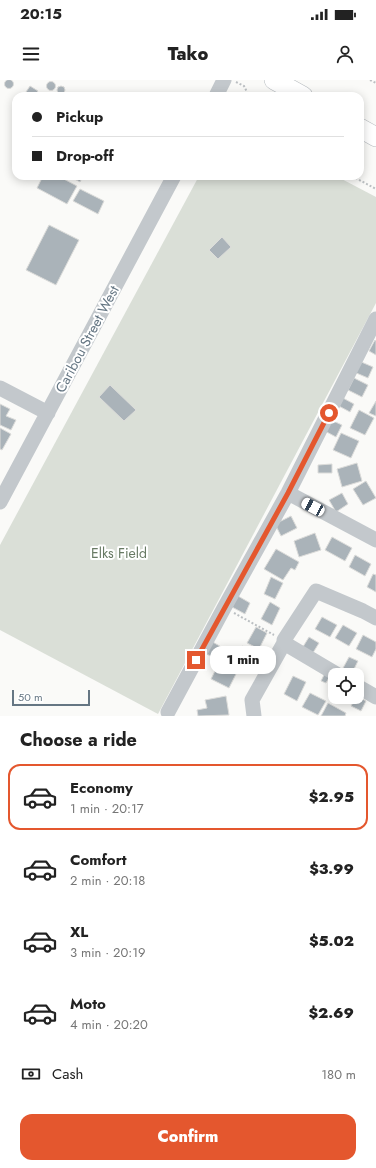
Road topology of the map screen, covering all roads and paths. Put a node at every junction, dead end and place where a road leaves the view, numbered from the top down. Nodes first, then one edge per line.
1 (224, 80) edge
2 (232, 80) edge
3 (274, 80) edge
4 (370, 80) edge
5 (376, 83) edge
6 (218, 92) edge
7 (247, 92) edge
8 (296, 92) edge
9 (364, 130) edge
10 (376, 136) edge
11 (172, 180) edge
12 (359, 180) edge
13 (376, 189) edge
14 (376, 319) edge
15 (0, 388) edge
16 (48, 413) junction
17 (288, 493) junction
18 (0, 502) edge
19 (376, 540) edge
20 (224, 608) junction
21 (376, 618) edge
22 (284, 642) junction
23 (328, 669) edge
24 (364, 690) edge
25 (376, 697) edge
26 (168, 712) dead end
27 (254, 716) edge

1 - 6 street
2 - 7 path
3 - 8 main road
4 - 5 path
9 - 10 main road
11 - 16 street, Caribou Street West
12 - 13 path
14 - 17 street
15 - 16 street
16 - 18 street, Caribou Street West
17 - 19 street
17 - 20 street
20 - 22 path
20 - 26 street
21 - 22 street
22 - 23 street
22 - 27 street
24 - 25 street

